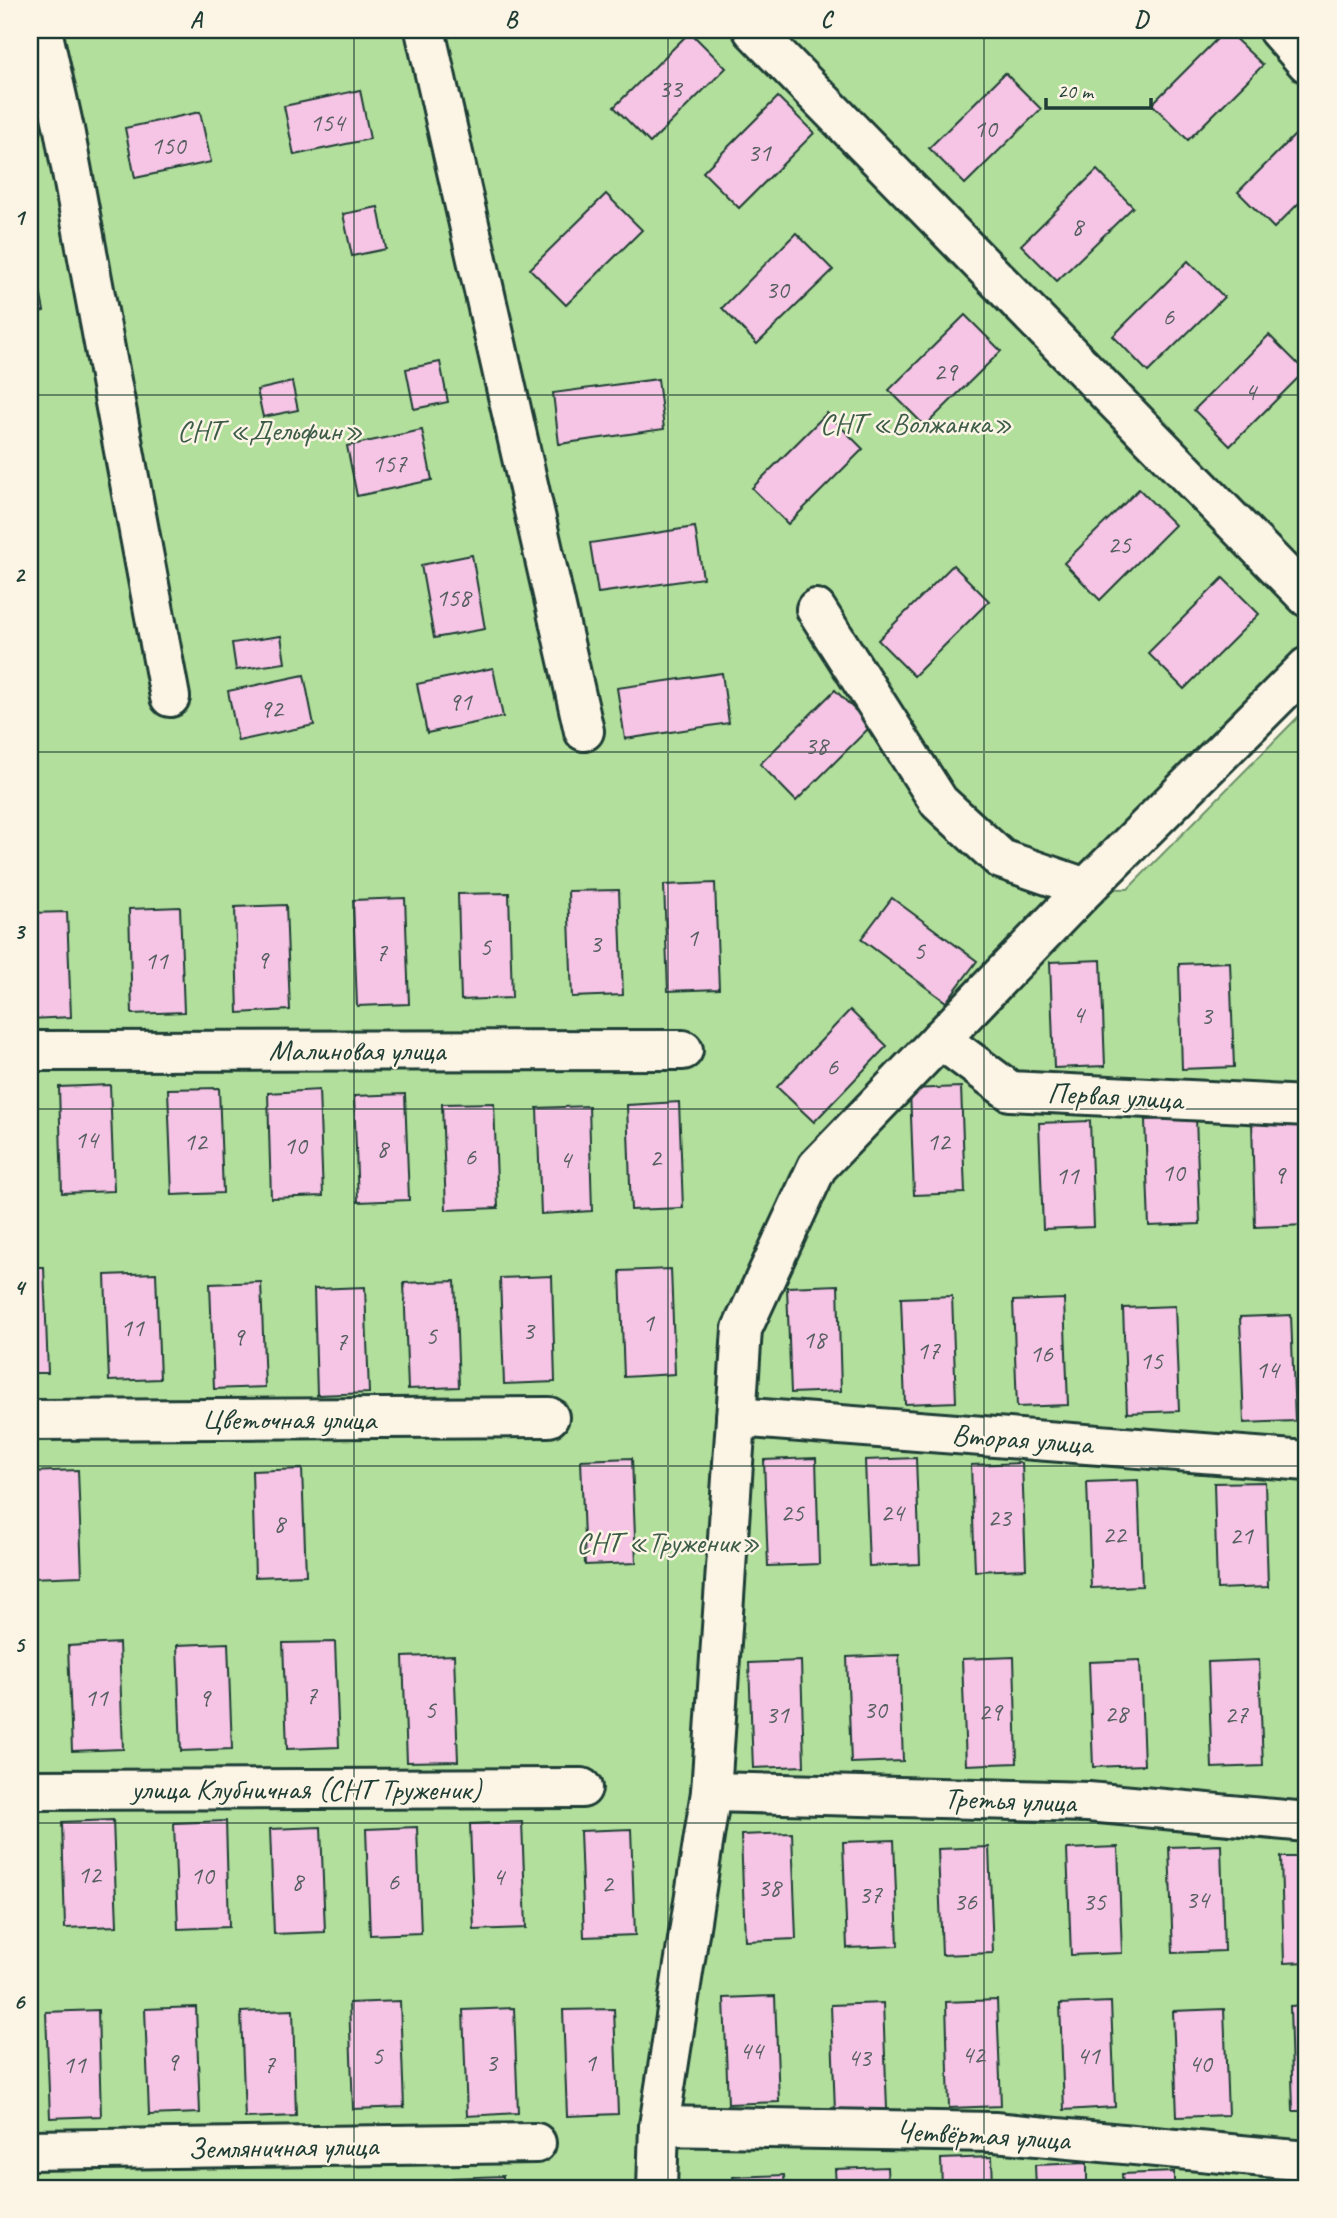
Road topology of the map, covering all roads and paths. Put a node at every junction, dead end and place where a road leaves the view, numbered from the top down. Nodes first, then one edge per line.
1 (42, 30) edge
2 (425, 30) edge
3 (753, 30) edge
4 (1278, 30) edge
5 (1307, 63) edge
6 (1307, 597) edge
7 (816, 610) dead end
8 (1307, 667) edge
9 (170, 697) dead end
10 (584, 731) dead end
11 (1086, 888) junction
12 (940, 1039) junction
13 (684, 1050) dead end
14 (30, 1051) edge
15 (1307, 1106) edge
16 (736, 1417) junction
17 (549, 1418) dead end
18 (30, 1420) edge
19 (1307, 1461) edge
20 (582, 1788) dead end
21 (30, 1790) edge
22 (711, 1791) junction
23 (1307, 1822) edge
24 (659, 2126) junction
25 (536, 2143) dead end
26 (30, 2150) edge
27 (1307, 2161) edge
28 (657, 2188) edge

1 - 9 street
2 - 10 street
3 - 6 street
4 - 5 street
7 - 11 street
8 - 11 street
11 - 12 street
12 - 15 street, Первая улица
12 - 16 street
13 - 14 street, Малиновая улица
16 - 19 street, Вторая улица
16 - 22 street
17 - 18 street, Цветочная улица
20 - 21 street, улица Клубничная (СНТ Труженик)
22 - 23 street, Третья улица
22 - 24 street
24 - 27 street, Четвёртая улица
24 - 28 street
25 - 26 street, Земляничная улица

